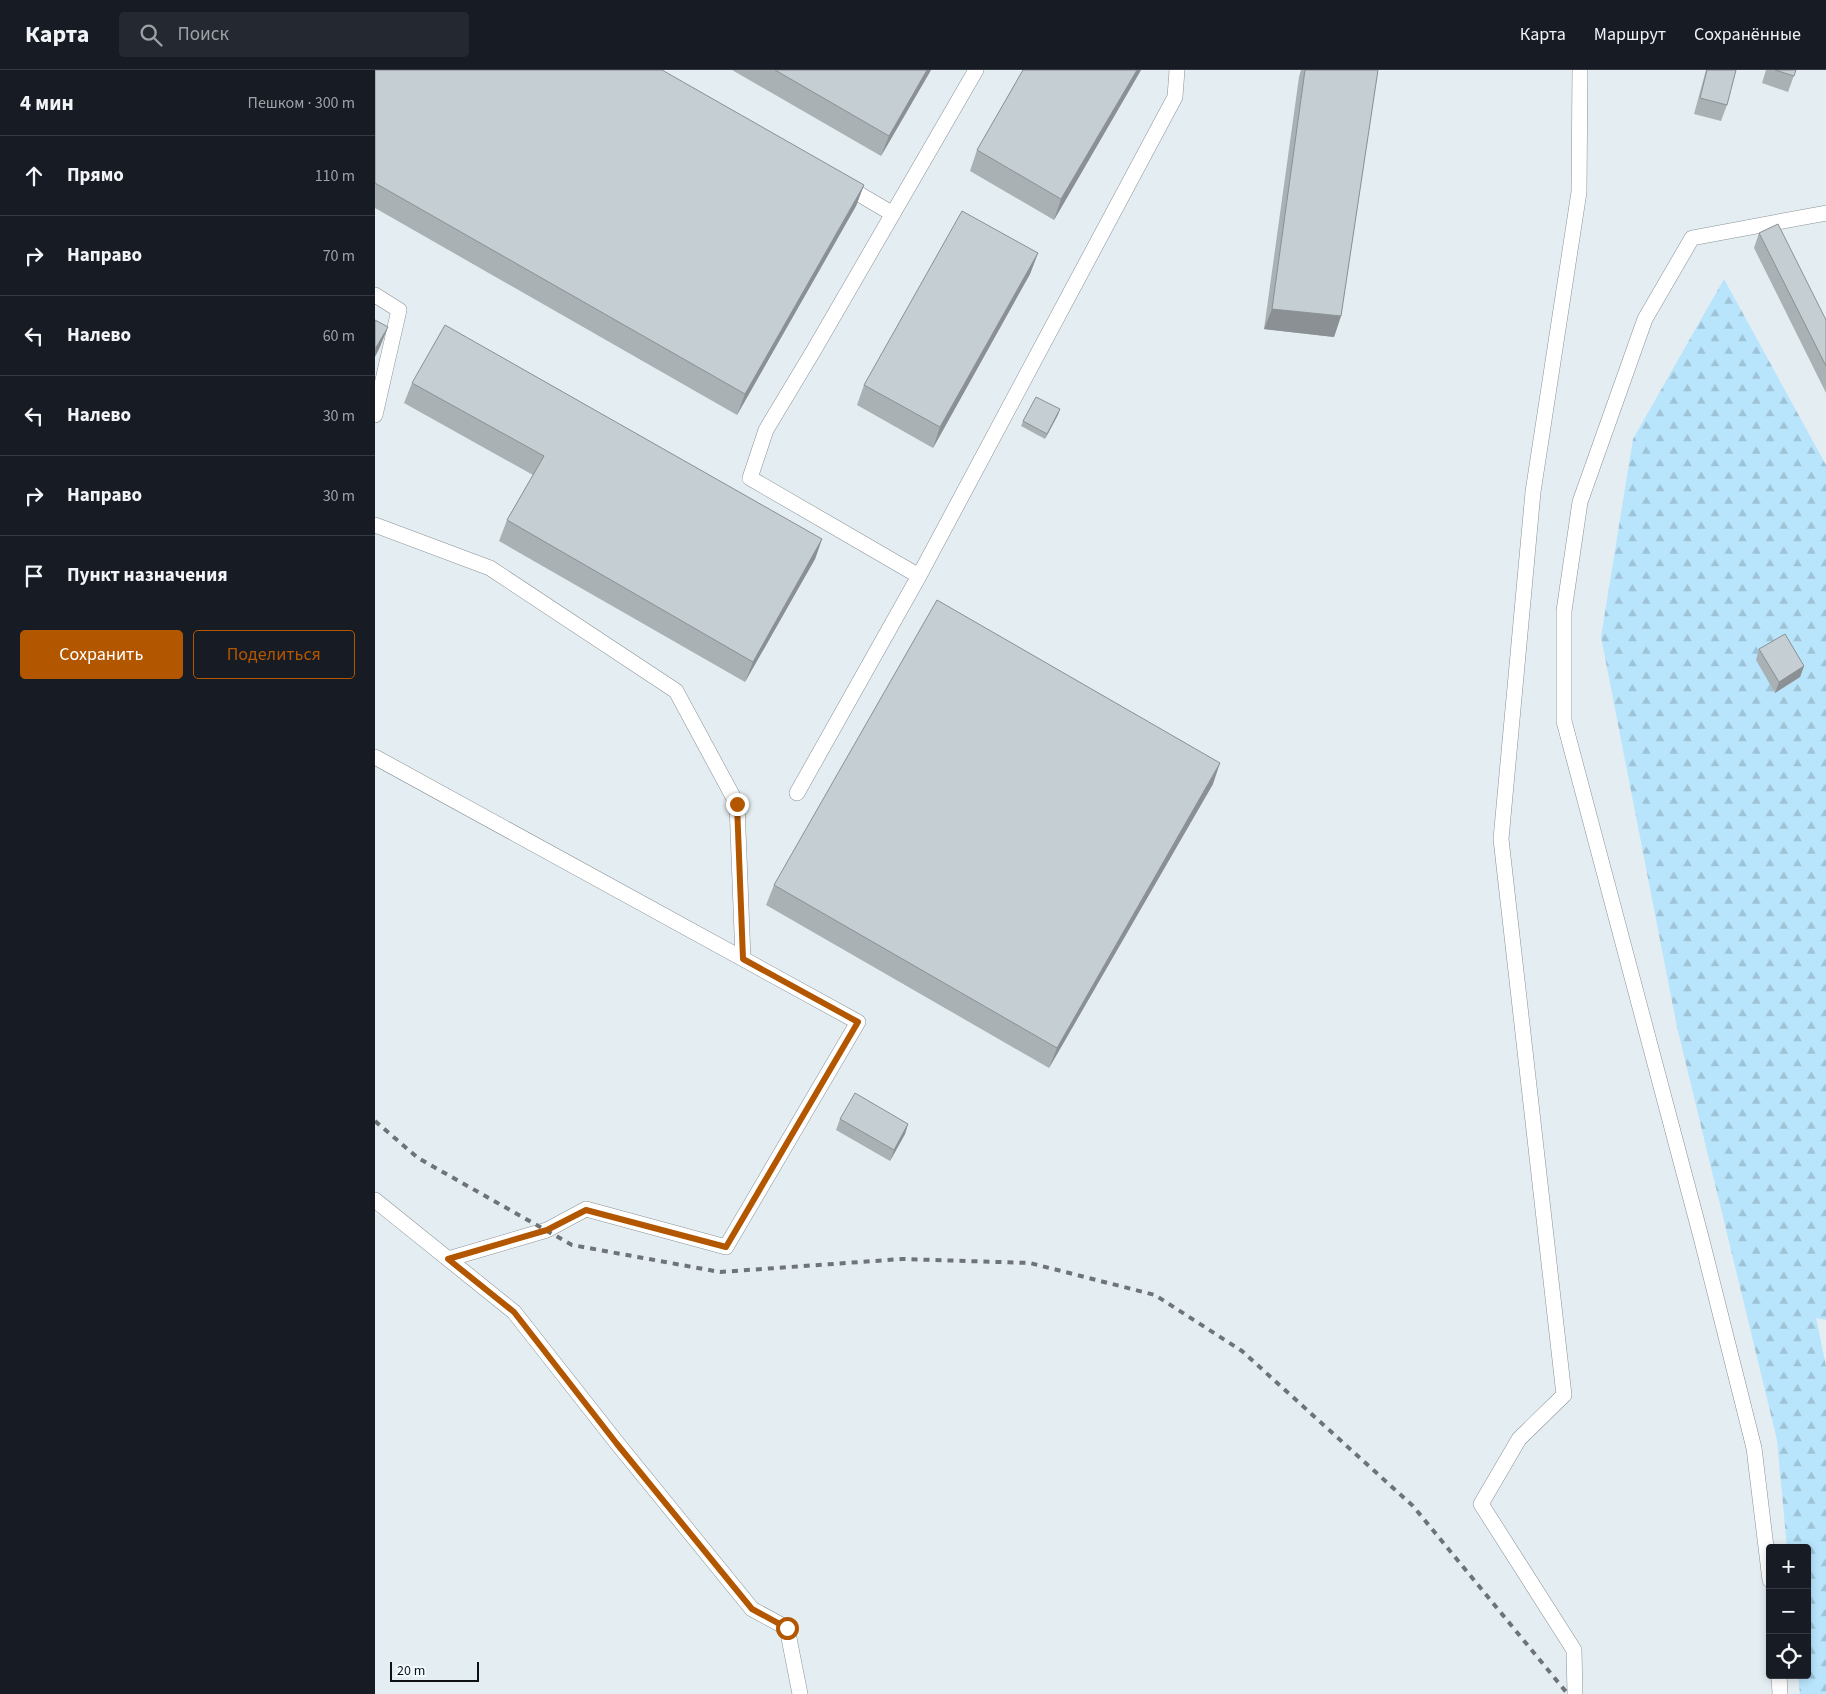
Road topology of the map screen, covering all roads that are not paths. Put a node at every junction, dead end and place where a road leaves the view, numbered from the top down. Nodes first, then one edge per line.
1 (976, 70) edge
2 (1177, 70) edge
3 (1580, 70) edge
4 (825, 174) edge
5 (1826, 213) edge
6 (893, 214) junction
7 (375, 295) edge
8 (375, 415) edge
9 (375, 525) edge
10 (919, 576) junction
11 (375, 757) edge
12 (797, 793) dead end
13 (743, 959) junction
14 (375, 1200) edge
15 (448, 1259) junction
16 (1766, 1547) edge
17 (1779, 1679) edge
18 (800, 1694) edge
19 (1575, 1694) edge
20 (1780, 1694) edge

1 - 6 lane
2 - 10 lane
3 - 19 lane
4 - 6 lane
5 - 16 lane
6 - 10 lane
7 - 8 lane
9 - 13 lane
10 - 12 lane
11 - 13 lane
13 - 15 lane
14 - 15 lane
15 - 18 lane
17 - 20 lane

